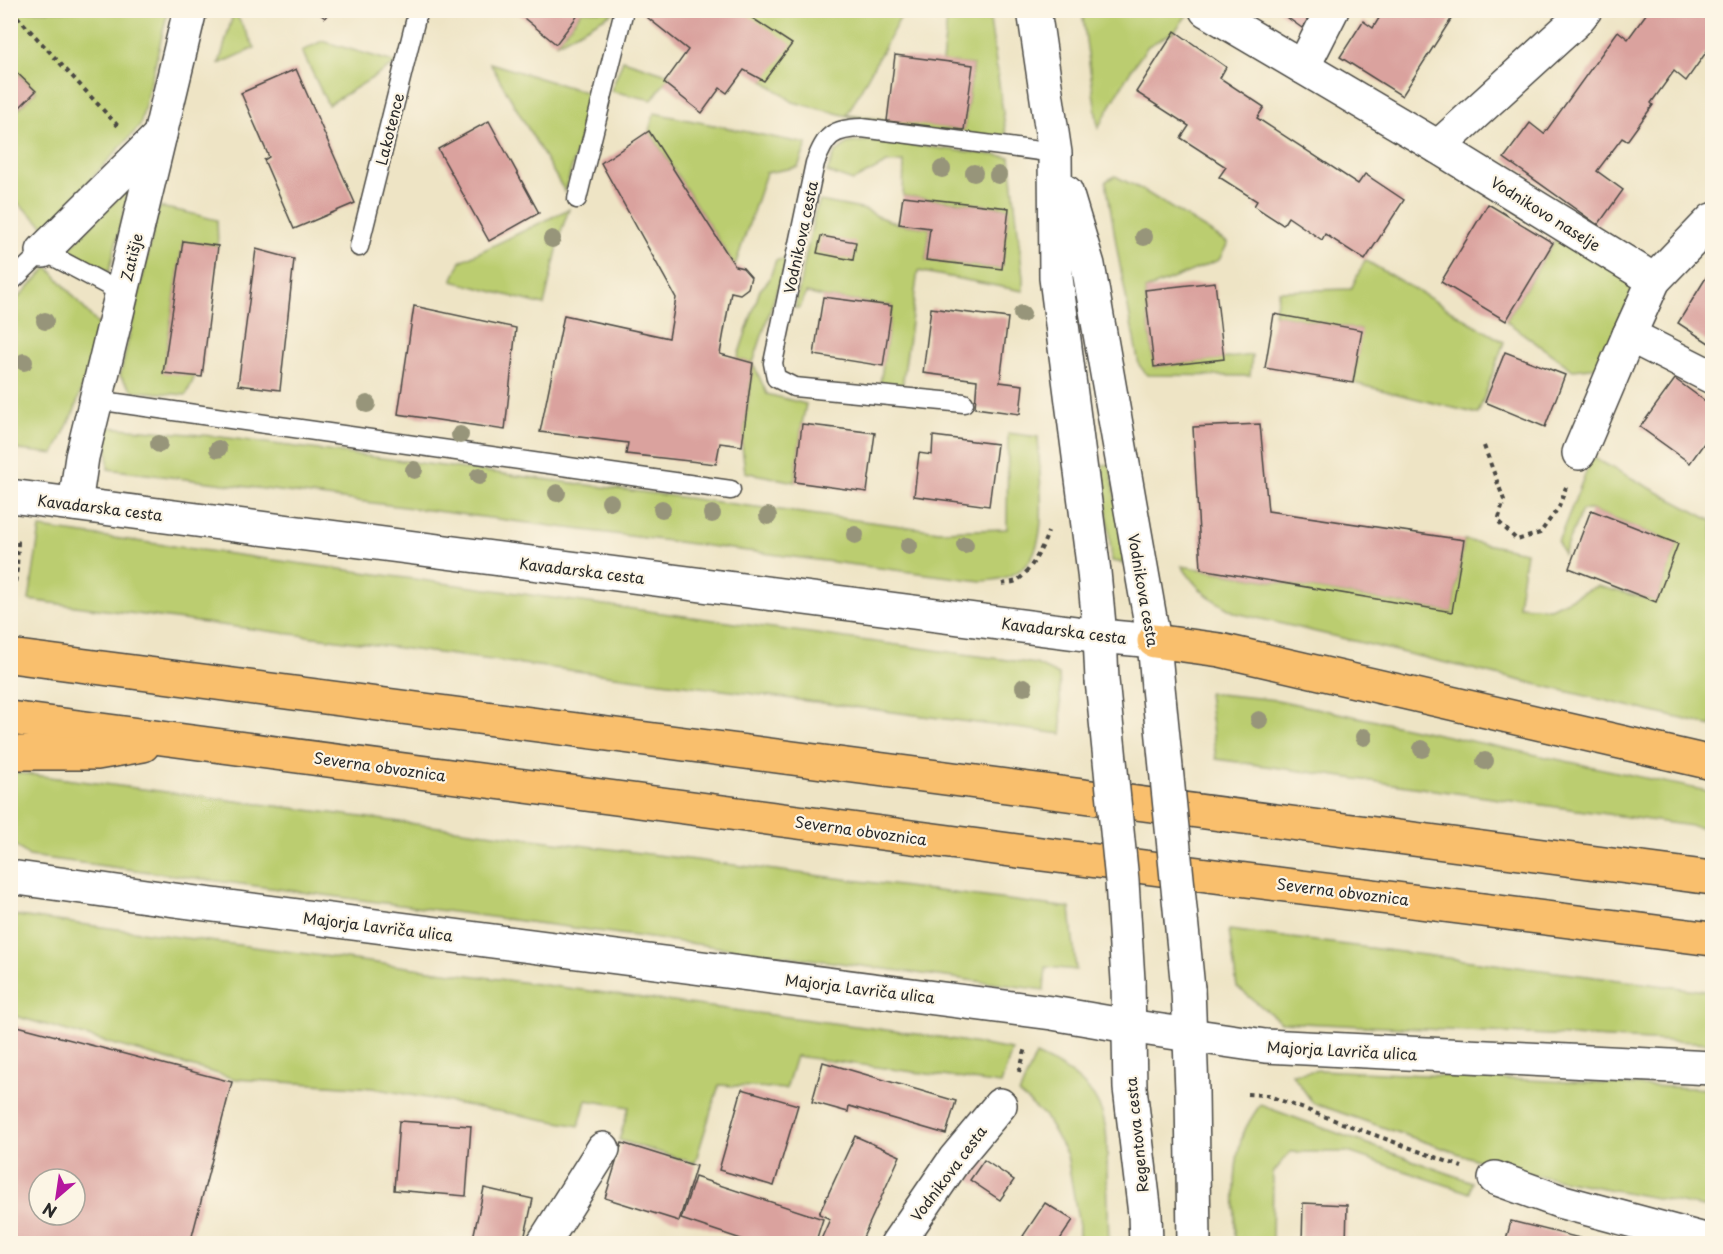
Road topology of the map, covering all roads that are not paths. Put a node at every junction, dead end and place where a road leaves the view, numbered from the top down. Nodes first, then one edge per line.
1 (190, 10) edge
2 (418, 10) edge
3 (624, 10) edge
4 (1206, 10) edge
5 (1332, 10) edge
6 (1585, 10) edge
7 (1031, 11) edge
8 (1303, 67) junction
9 (151, 144) junction
10 (1437, 147) junction
11 (1055, 153) junction
12 (577, 199) dead end
13 (1713, 220) edge
14 (359, 247) dead end
15 (42, 251) junction
16 (1654, 280) junction
17 (10, 283) edge
18 (122, 293) junction
19 (1629, 334) junction
20 (1713, 377) edge
21 (96, 400) junction
22 (964, 403) dead end
23 (1579, 453) road end
24 (731, 490) dead end
25 (10, 496) edge
26 (75, 504) junction
27 (1100, 636) junction
28 (1154, 641) junction
29 (10, 647) edge
30 (10, 656) edge
31 (65, 663) junction
32 (10, 718) edge
33 (174, 739) junction
34 (10, 753) edge
35 (1713, 763) edge
36 (10, 877) edge
37 (1713, 878) edge
38 (1713, 939) edge
39 (1128, 1026) junction
40 (1190, 1035) junction
41 (1713, 1068) edge
42 (1000, 1105) dead end
43 (603, 1149) dead end
44 (1495, 1178) road end
45 (1713, 1242) edge
46 (543, 1244) edge
47 (897, 1244) edge
48 (1146, 1244) edge
49 (1194, 1244) edge

1 - 9 street, Zatišje
2 - 14 lane, Lakotence
3 - 12 lane
4 - 8 street, Vodnikovo naselje
5 - 8 street
6 - 10 street
7 - 11 street, Vodnikova cesta
8 - 10 street, Vodnikovo naselje
9 - 15 street
9 - 18 street, Zatišje
10 - 16 street, Vodnikovo naselje
11 - 22 lane, Vodnikova cesta
11 - 27 street, Vodnikova cesta
11 - 28 street, Vodnikova cesta
13 - 16 street
15 - 17 lane
15 - 18 lane
16 - 19 street
18 - 21 street, Zatišje
19 - 20 street
19 - 23 street
21 - 24 lane
21 - 26 street, Zatišje
25 - 26 street, Kavadarska cesta
26 - 27 street, Kavadarska cesta
27 - 28 street, Kavadarska cesta
27 - 39 street, Vodnikova cesta, bridge
28 - 35 highway
28 - 40 street, Vodnikova cesta, bridge
29 - 31 highway
30 - 31 highway
31 - 37 highway
32 - 33 highway, Severna obvoznica
33 - 34 highway
33 - 38 highway, Severna obvoznica
36 - 39 street, Majorja Lavriča ulica
39 - 40 street, Majorja Lavriča ulica
39 - 48 street, Regentova cesta
40 - 41 street, Majorja Lavriča ulica
40 - 49 street
42 - 47 street, Vodnikova cesta
43 - 46 street
44 - 45 street

